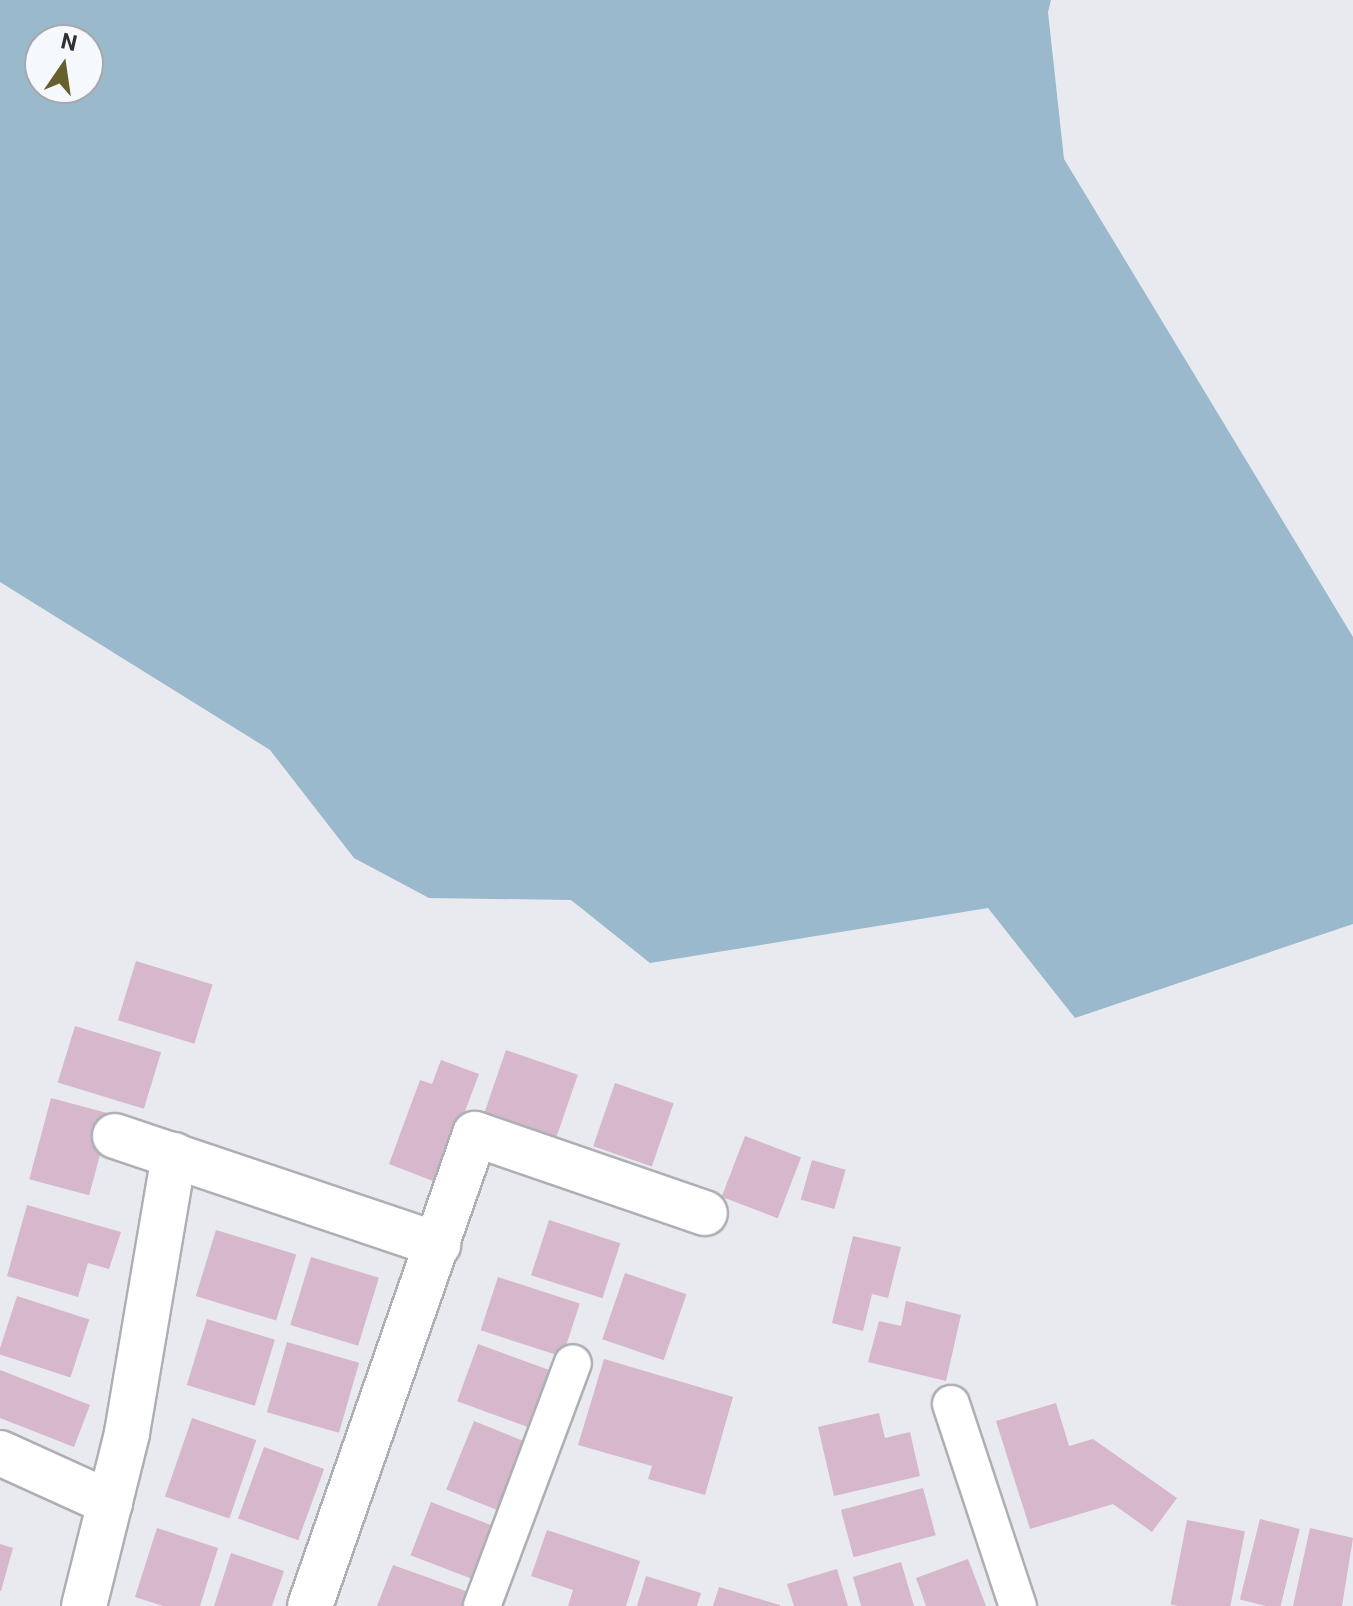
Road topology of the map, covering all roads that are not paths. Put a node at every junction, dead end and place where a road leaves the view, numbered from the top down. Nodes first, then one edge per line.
1 (115, 1136) dead end
2 (174, 1155) junction
3 (705, 1213) dead end
4 (438, 1245) junction
5 (573, 1363) dead end
6 (951, 1404) dead end
7 (0, 1453) edge
8 (110, 1503) junction
9 (84, 1606) edge
10 (310, 1606) edge
11 (482, 1606) edge
12 (1018, 1606) edge

1 - 2 street
2 - 4 street
2 - 8 street
3 - 4 street
4 - 10 street
5 - 11 lane
6 - 12 lane
7 - 8 street
8 - 9 street

